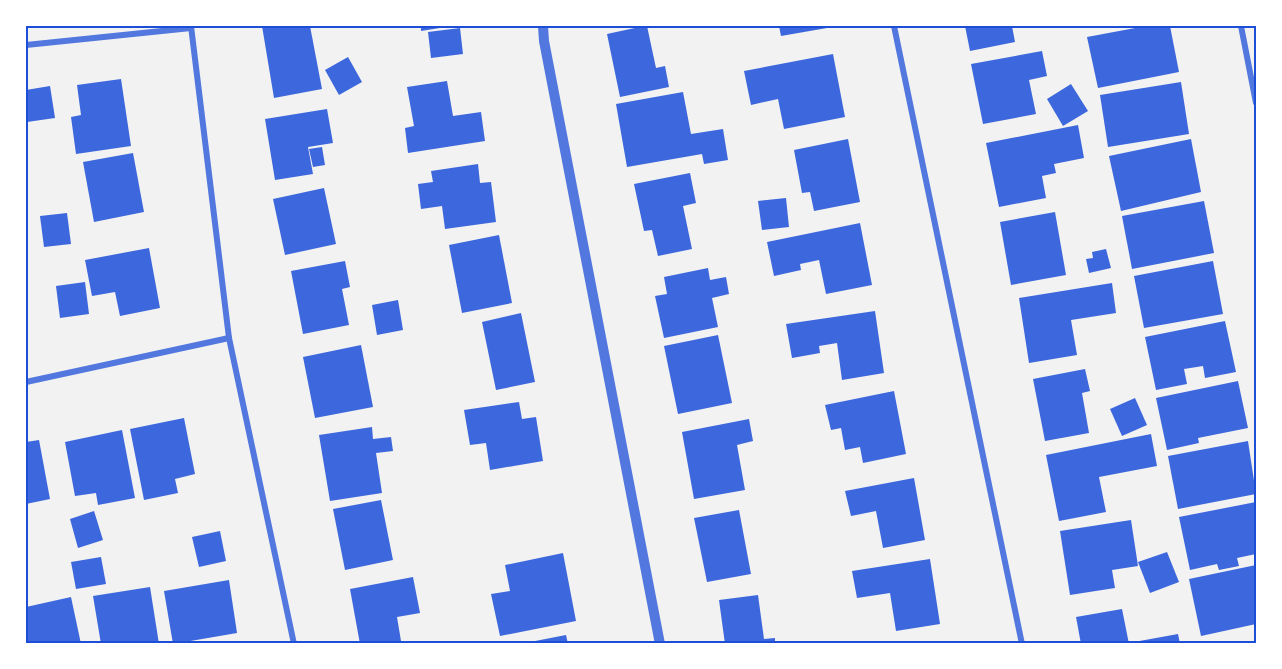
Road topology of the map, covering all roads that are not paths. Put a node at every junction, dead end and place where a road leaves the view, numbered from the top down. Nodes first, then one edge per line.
1 (543, 26) edge
2 (894, 26) edge
3 (1241, 26) edge
4 (191, 27) edge
5 (26, 45) edge
6 (1257, 103) edge
7 (229, 338) junction
8 (26, 382) edge
9 (294, 644) edge
10 (660, 644) edge
11 (1022, 644) edge

1 - 10 street
2 - 11 street
3 - 6 street
4 - 5 street
4 - 7 street
7 - 8 street
7 - 9 street

